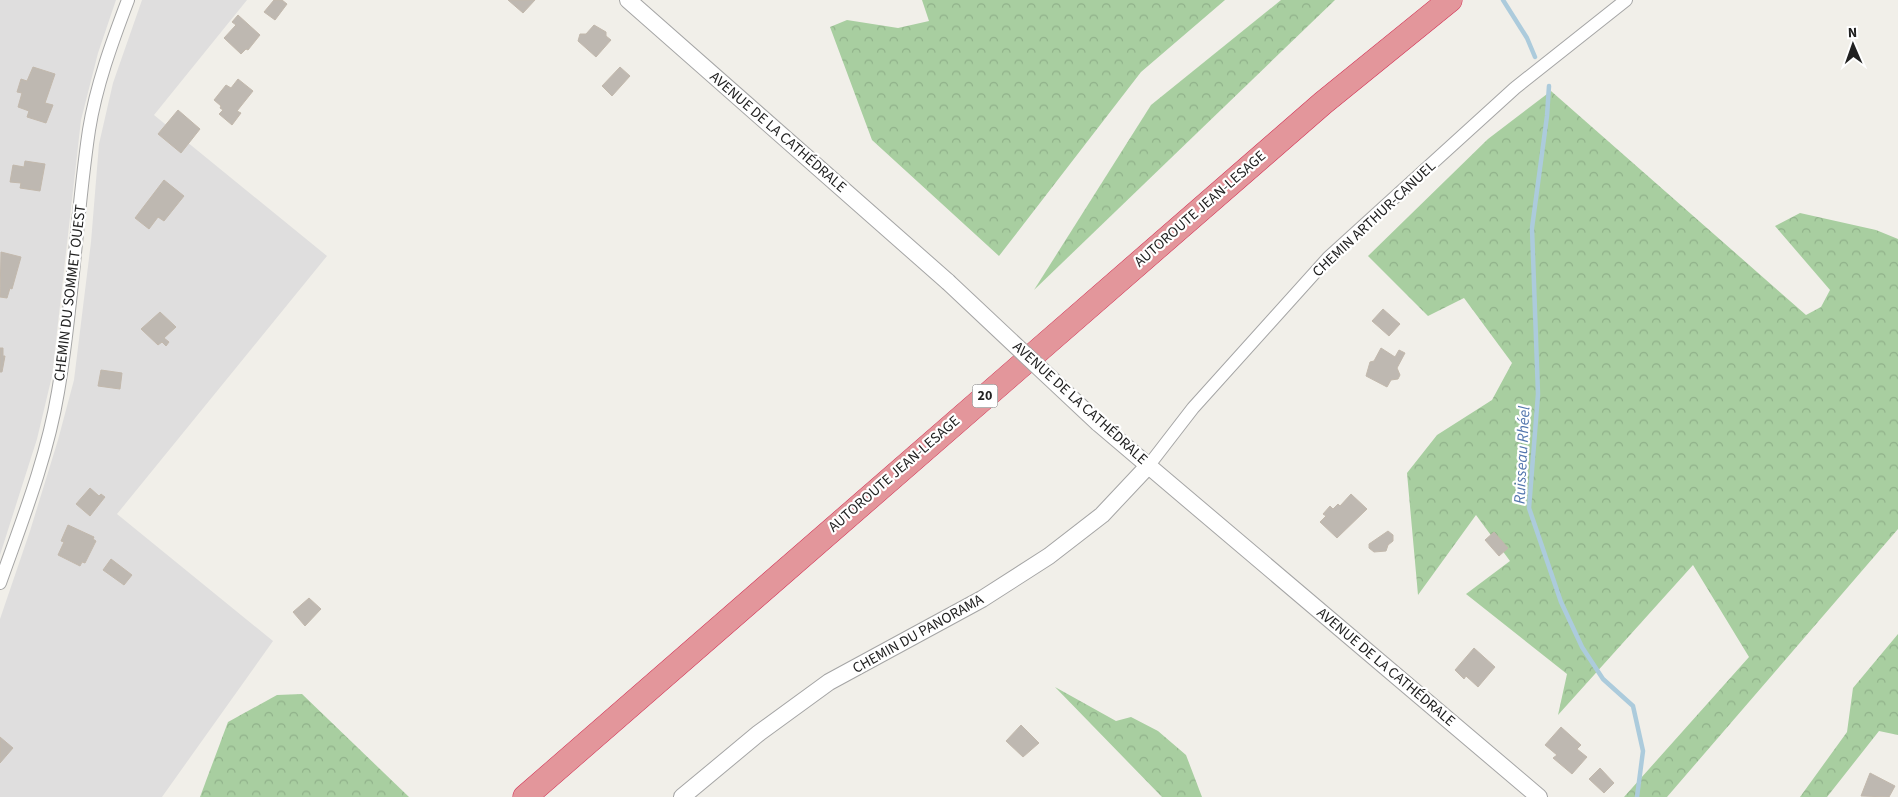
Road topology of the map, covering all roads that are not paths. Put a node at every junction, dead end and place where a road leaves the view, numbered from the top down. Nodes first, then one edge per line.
1 (128, 0) edge
2 (628, 0) edge
3 (1450, 0) edge
4 (1626, 0) edge
5 (1149, 465) junction
6 (0, 583) edge
7 (525, 797) edge
8 (682, 797) edge
9 (1539, 797) edge

1 - 6 street, CHEMIN DU SOMMET OUEST
2 - 5 street, AVENUE DE LA CATHÉDRALE, bridge
3 - 7 highway, AUTOROUTE JEAN-LESAGE / 20
4 - 5 street, CHEMIN ARTHUR-CANUEL
5 - 8 street, CHEMIN DU PANORAMA
5 - 9 street, AVENUE DE LA CATHÉDRALE

